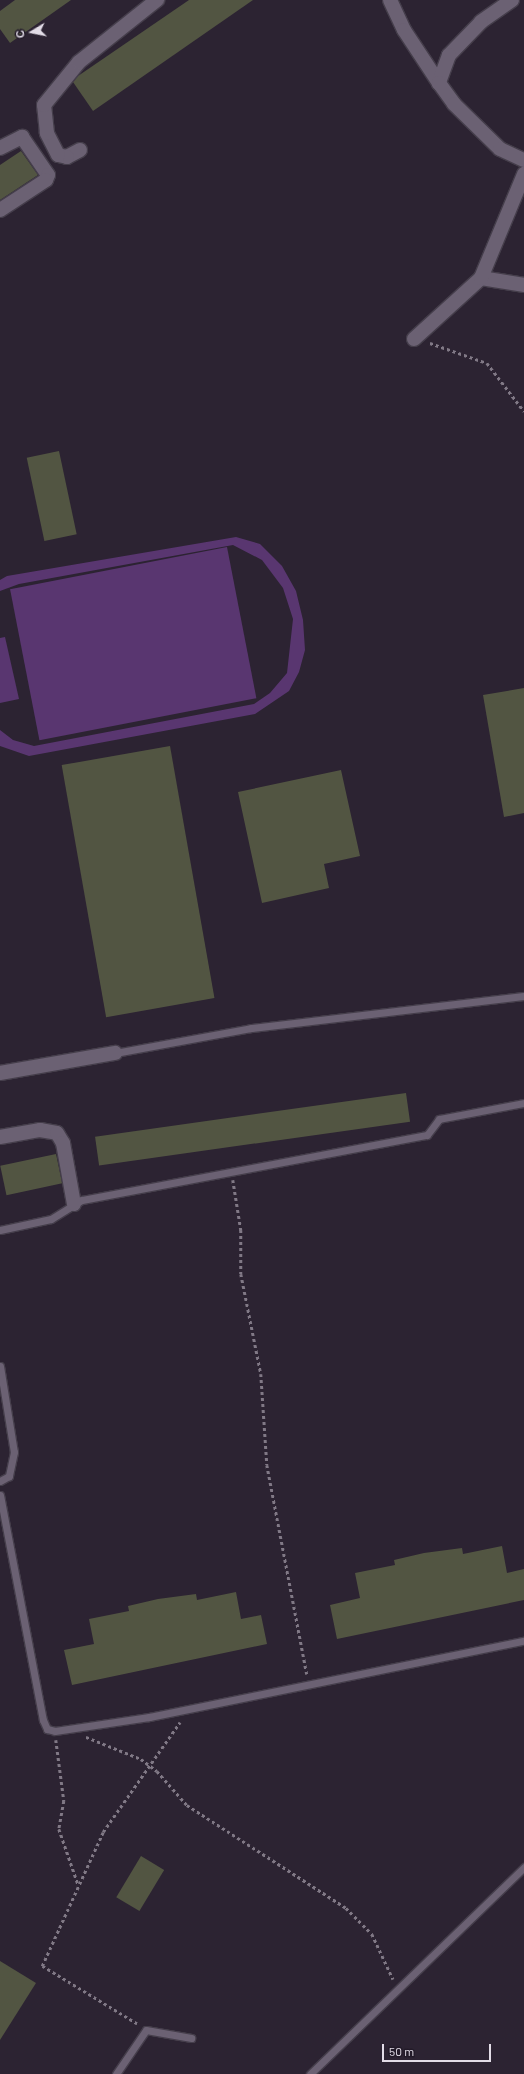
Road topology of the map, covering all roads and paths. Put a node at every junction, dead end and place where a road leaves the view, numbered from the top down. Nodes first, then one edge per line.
1 (157, 0) edge
2 (390, 0) edge
3 (512, 0) edge
4 (439, 83) junction
5 (0, 148) edge
6 (80, 150) dead end
7 (524, 160) edge
8 (523, 179) edge
9 (0, 210) edge
10 (481, 278) junction
11 (524, 285) edge
12 (414, 339) joint
13 (524, 411) edge
14 (524, 996) edge
15 (116, 1053) joint
16 (0, 1073) edge
17 (524, 1103) edge
18 (0, 1137) edge
19 (232, 1172) junction
20 (74, 1204) junction
21 (0, 1230) edge
22 (0, 1366) edge
23 (2, 1392) edge
24 (0, 1481) edge
25 (0, 1495) edge
26 (524, 1641) edge
27 (309, 1684) junction
28 (182, 1720) dead end
29 (72, 1729) junction
30 (55, 1731) junction
31 (151, 1766) junction
32 (524, 1867) edge
33 (78, 1884) junction
34 (398, 1989) junction
35 (146, 2030) junction
36 (191, 2038) dead end
37 (116, 2074) edge
38 (310, 2074) edge

1 - 6 street
2 - 4 street
3 - 4 street
4 - 7 street
5 - 9 street
8 - 10 street
10 - 11 street
10 - 12 street
12 - 13 path
14 - 15 lane
15 - 16 street
17 - 19 lane
18 - 20 street
19 - 20 lane
19 - 27 path
20 - 21 lane
22 - 23 lane
23 - 24 lane
25 - 30 lane
26 - 27 lane
27 - 29 lane
28 - 31 path
29 - 30 lane
29 - 31 path
30 - 33 path
31 - 33 path
31 - 34 path
32 - 34 lane
33 - 35 path
34 - 38 lane
35 - 36 lane
35 - 37 lane

